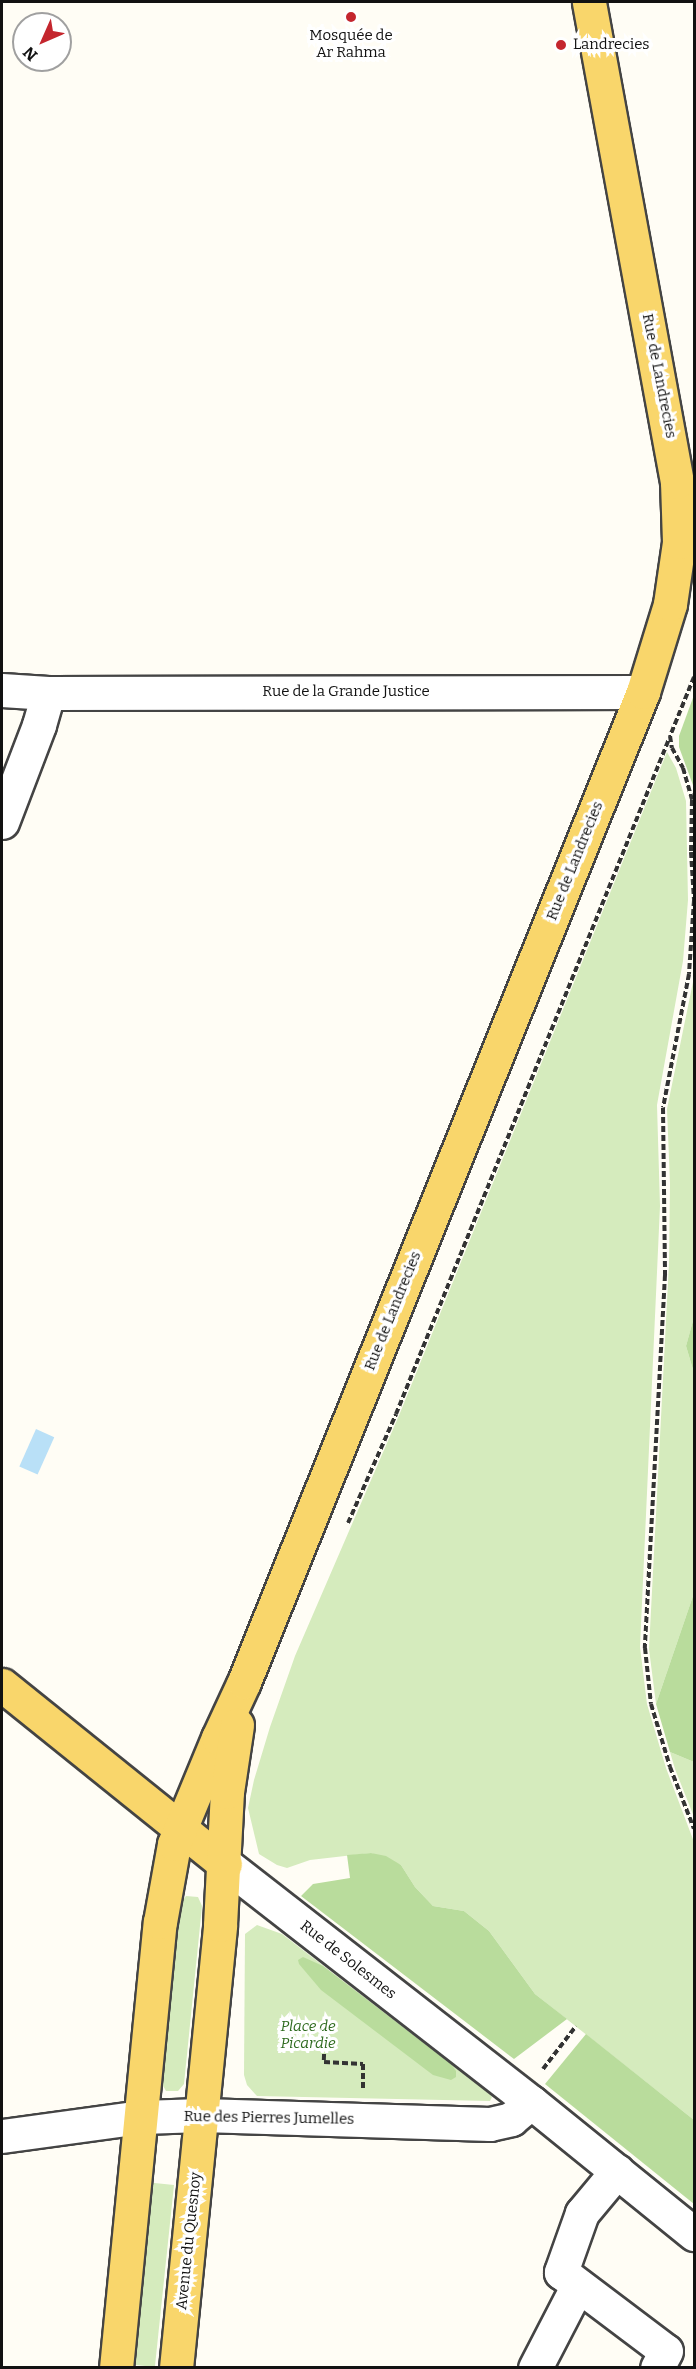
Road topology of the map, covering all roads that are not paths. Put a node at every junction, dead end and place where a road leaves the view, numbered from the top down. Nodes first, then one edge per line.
1 (589, 2) edge
2 (2, 690) edge
3 (644, 692) junction
4 (48, 693) junction
5 (2, 822) edge
6 (244, 1682) junction
7 (2, 1685) edge
8 (180, 1828) junction
9 (225, 1864) junction
10 (527, 2099) junction
11 (202, 2115) junction
12 (141, 2118) junction
13 (2, 2136) edge
14 (617, 2170) junction
15 (694, 2234) edge
16 (579, 2284) junction
17 (116, 2367) edge
18 (177, 2367) edge
19 (535, 2367) edge
20 (657, 2367) edge

1 - 3 main road, Rue de Landrecies
2 - 4 street, Rue de la Grande Justice
3 - 4 street, Rue de la Grande Justice
3 - 6 main road, Rue de Landrecies
4 - 5 street
6 - 8 main road, Rue de Landrecies
6 - 9 main road, Rue de Landrecies
7 - 8 main road, Rue de Solesmes
8 - 9 main road, Rue de Solesmes
8 - 12 main road
9 - 10 street, Rue de Solesmes
9 - 11 main road
10 - 11 street, Rue des Pierres Jumelles
10 - 14 street, Rue de Solesmes
11 - 12 street, Rue des Pierres Jumelles
11 - 18 main road, Avenue du Quesnoy
12 - 13 street, Rue des Pierres Jumelles
12 - 17 main road
14 - 15 street, Rue de Solesmes
14 - 16 street
16 - 19 street
16 - 20 street

